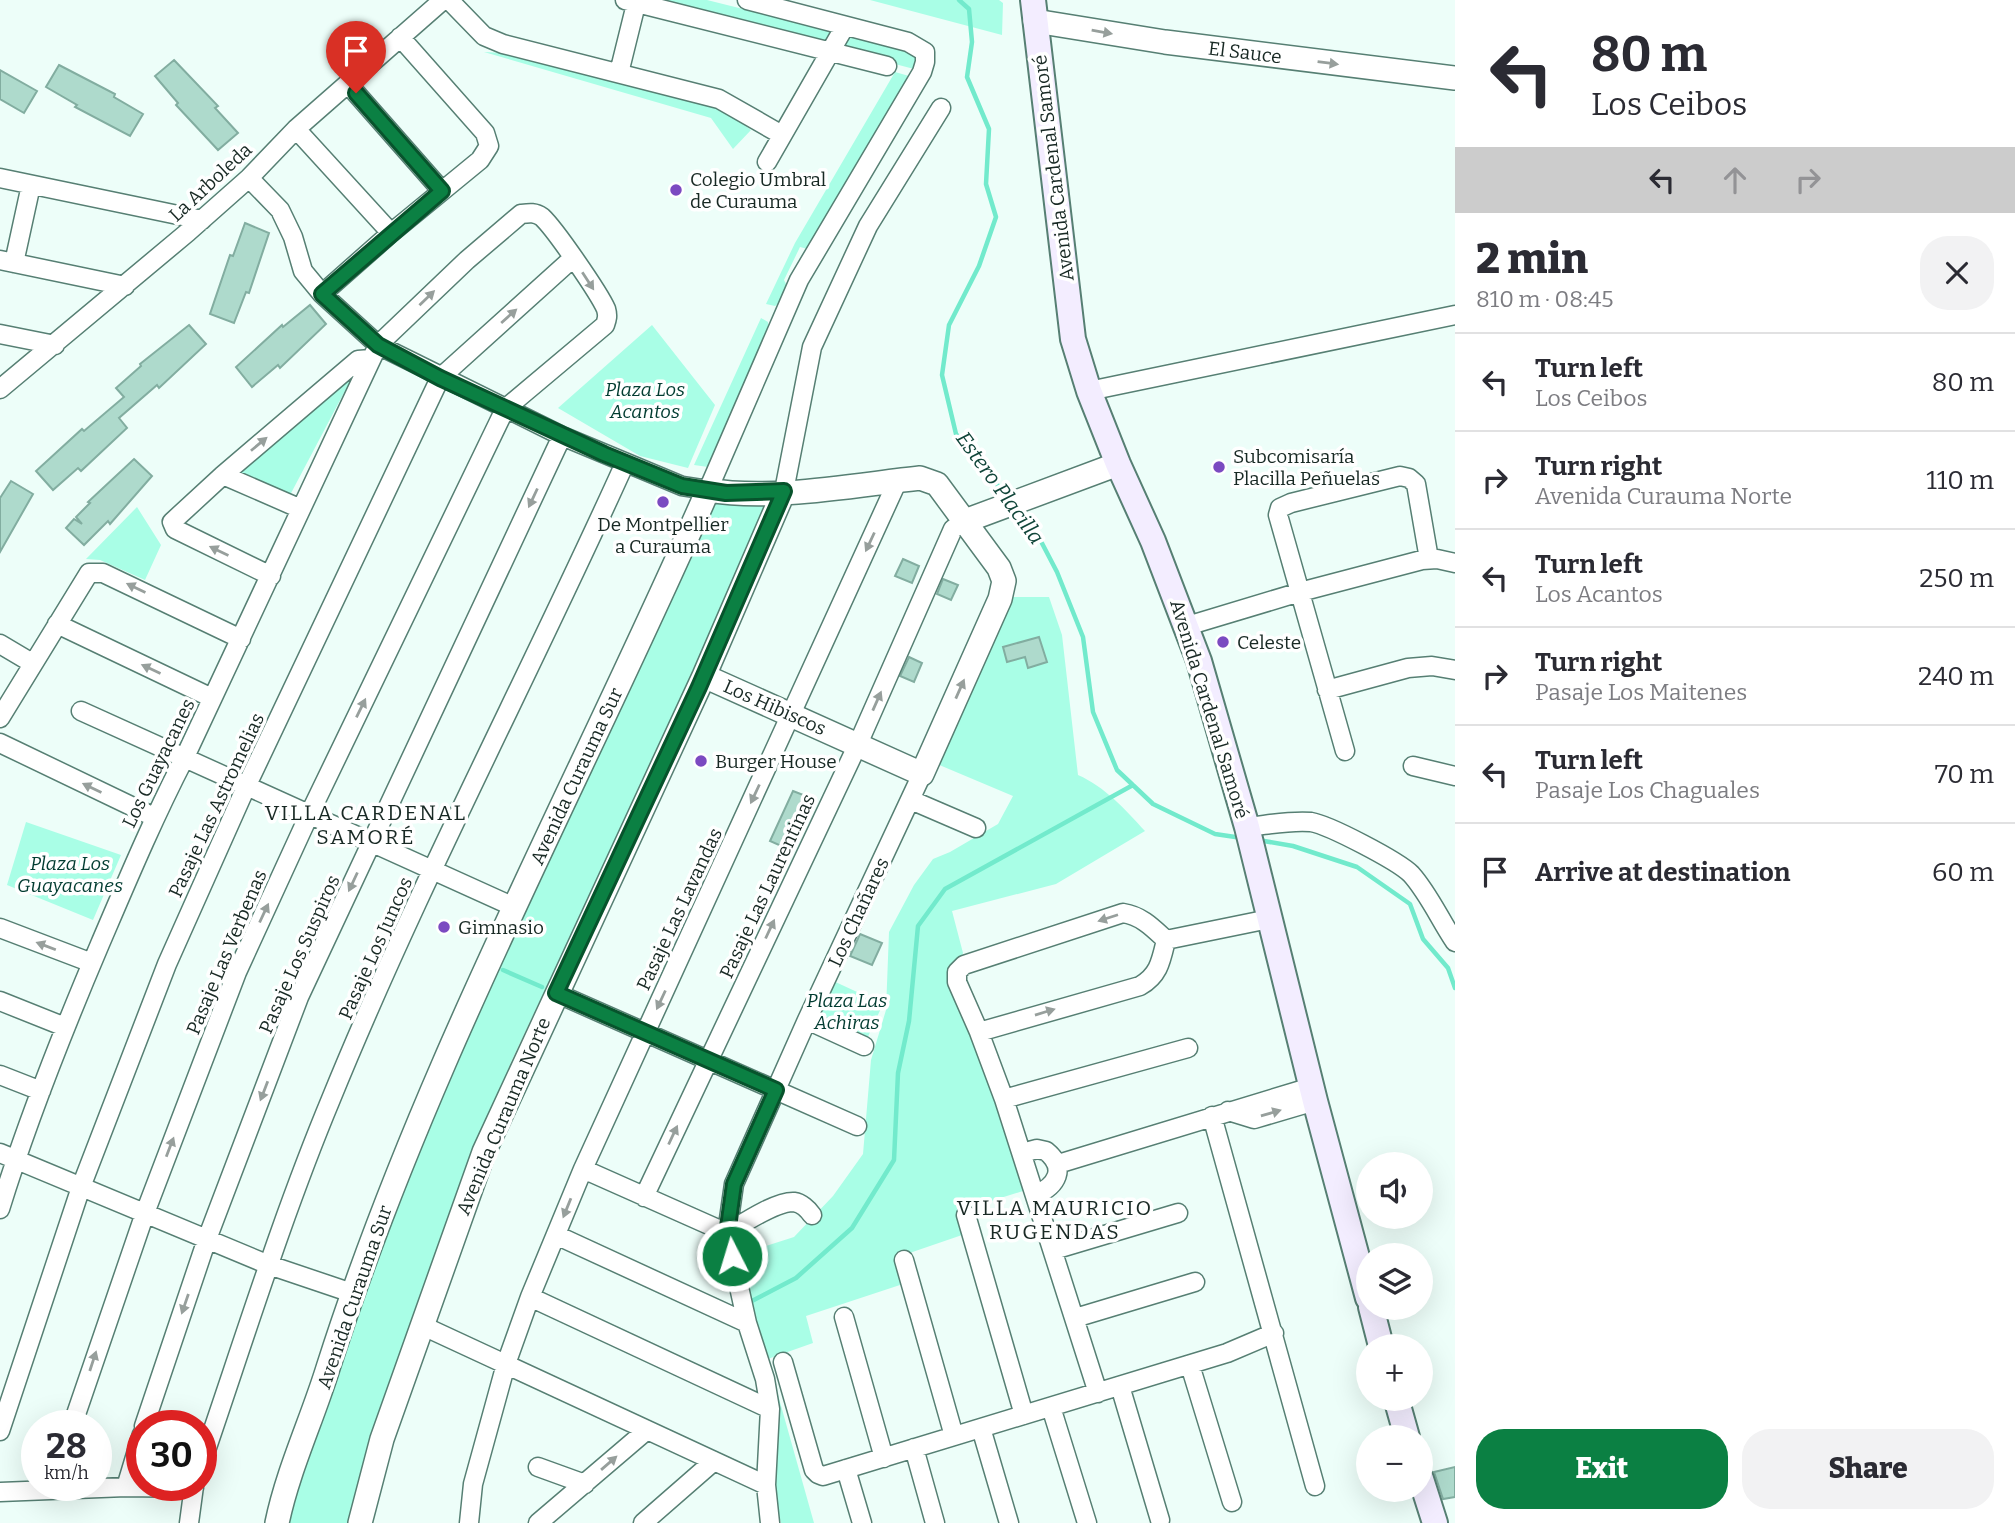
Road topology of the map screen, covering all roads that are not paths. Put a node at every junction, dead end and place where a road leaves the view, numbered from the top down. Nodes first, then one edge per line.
1 (443, 0) edge
2 (449, 0) edge
3 (747, 0) edge
4 (633, 1) edge
5 (1034, 10) edge
6 (845, 26) junction
7 (400, 37) junction
8 (830, 52) junction
9 (887, 66) dead end
10 (619, 73) junction
11 (1455, 78) edge
12 (348, 84) junction
13 (941, 108) dead end
14 (296, 129) junction
15 (782, 135) junction
16 (767, 162) dead end
17 (0, 178) edge
18 (249, 178) junction
19 (31, 185) junction
20 (442, 191) junction
21 (202, 220) junction
22 (391, 233) junction
23 (573, 258) junction
24 (7, 261) edge
25 (125, 286) junction
26 (322, 294) junction
27 (1455, 315) edge
28 (0, 334) edge
29 (55, 345) junction
30 (375, 352) junction
31 (440, 378) junction
32 (0, 389) edge
33 (1089, 391) junction
34 (505, 409) junction
35 (562, 436) junction
36 (625, 463) junction
37 (1118, 464) junction
38 (223, 475) junction
39 (898, 480) junction
40 (708, 490) junction
41 (784, 491) junction
42 (300, 509) junction
43 (965, 521) junction
44 (1429, 559) junction
45 (1455, 563) edge
46 (271, 576) junction
47 (1300, 592) junction
48 (57, 624) junction
49 (1187, 626) junction
50 (241, 639) junction
51 (0, 644) edge
52 (32, 663) junction
53 (1455, 670) edge
54 (704, 676) junction
55 (1327, 690) junction
56 (212, 698) junction
57 (81, 711) dead end
58 (791, 715) junction
59 (0, 718) edge
60 (0, 743) edge
61 (858, 744) junction
62 (1345, 751) dead end
63 (184, 759) junction
64 (1413, 766) dead end
65 (922, 774) junction
66 (1455, 776) edge
67 (247, 786) junction
68 (911, 800) junction
69 (309, 815) junction
70 (154, 817) junction
71 (1247, 827) junction
72 (976, 828) dead end
73 (372, 843) junction
74 (433, 870) junction
75 (514, 907) junction
76 (1269, 919) junction
77 (0, 928) edge
78 (1166, 940) junction
79 (1455, 942) edge
80 (92, 963) junction
81 (556, 993) junction
82 (0, 1002) edge
83 (807, 1020) junction
84 (65, 1027) junction
85 (646, 1032) junction
86 (979, 1032) junction
87 (864, 1046) dead end
88 (1188, 1048) dead end
89 (707, 1060) junction
90 (0, 1075) edge
91 (776, 1090) junction
92 (41, 1091) junction
93 (1313, 1094) junction
94 (1004, 1099) junction
95 (1220, 1113) junction
96 (857, 1126) dead end
97 (1022, 1153) junction
98 (8, 1156) edge
99 (1058, 1164) junction
100 (583, 1169) junction
101 (81, 1187) junction
102 (1035, 1195) junction
103 (645, 1197) junction
104 (0, 1209) edge
105 (145, 1213) junction
106 (1178, 1213) dead end
107 (812, 1215) dead end
108 (966, 1215) dead end
109 (727, 1234) junction
110 (556, 1235) junction
111 (207, 1240) junction
112 (1054, 1250) junction
113 (1356, 1253) edge
114 (904, 1260) dead end
115 (269, 1265) junction
116 (1195, 1282) dead end
117 (352, 1293) junction
118 (530, 1297) junction
119 (844, 1317) dead end
120 (1075, 1318) junction
121 (747, 1323) junction
122 (421, 1325) junction
123 (1274, 1334) junction
124 (783, 1362) dead end
125 (506, 1364) junction
126 (1190, 1365) junction
127 (1121, 1386) junction
128 (1098, 1392) junction
129 (1051, 1407) junction
130 (770, 1409) junction
131 (77, 1410) edge
132 (149, 1410) edge
133 (1024, 1415) junction
134 (217, 1418) edge
135 (981, 1428) junction
136 (647, 1430) junction
137 (0, 1431) edge
138 (954, 1436) junction
139 (914, 1448) junction
140 (884, 1458) junction
141 (714, 1461) junction
142 (538, 1467) dead end
143 (846, 1469) junction
144 (585, 1484) junction
145 (766, 1485) junction
146 (1315, 1486) dead end
147 (112, 1487) edge
148 (126, 1487) edge
149 (21, 1490) edge
150 (0, 1492) edge
151 (192, 1501) edge
152 (1232, 1502) dead end
153 (1428, 1502) edge
154 (1160, 1520) dead end
155 (189, 1523) edge
156 (277, 1523) edge
157 (360, 1523) edge
158 (468, 1523) edge
159 (538, 1523) edge
160 (643, 1523) edge
161 (770, 1523) edge
162 (862, 1523) edge
163 (935, 1523) edge
164 (1009, 1523) edge
165 (1087, 1523) edge
166 (1435, 1523) edge

1 - 7 street, La Arboleda
2 - 10 street
3 - 6 street
4 - 8 street
4 - 10 street
5 -> 11 street, El Sauce
5 - 33 main road, Avenida Cardenal Samoré
6 - 8 street
6 - 40 street, Avenida Curauma Sur
7 - 12 street, La Arboleda
7 - 20 street
8 - 9 street
8 - 15 street
10 - 15 street
12 - 14 street, La Arboleda
12 - 20 street
13 - 41 street, Avenida Curauma Norte
14 - 18 street, La Arboleda
14 - 22 street
15 - 16 street
17 - 19 street
18 - 21 street, La Arboleda
18 - 26 street
19 - 21 street
19 - 24 street
20 - 22 street
21 - 25 street, La Arboleda
22 - 26 street
30 -> 23 street
31 -> 23 street, Pasaje Las Astromelias
23 -> 34 street, Pasaje Las Verbenas
24 - 25 street
25 - 29 street, La Arboleda
26 - 30 street
27 - 33 street
28 - 29 street
29 - 32 street, La Arboleda
30 - 31 street
38 -> 30 street
30 - 42 street, Los Guayacanes
31 - 34 street
31 - 67 street, Pasaje Las Astromelias
33 - 37 main road, Avenida Cardenal Samoré
34 - 35 street
69 -> 34 street, Pasaje Las Verbenas
35 - 36 street
35 -> 73 street, Pasaje Los Suspiros
36 - 40 street
36 - 74 street, Pasaje Los Juncos
37 - 43 street
37 - 49 main road, Avenida Cardenal Samoré
38 - 42 street
46 -> 38 street
39 - 41 street
39 - 43 street
39 -> 58 street, Pasaje Las Lavandas
40 - 41 street
40 - 75 street, Avenida Curauma Sur
41 - 54 street, Avenida Curauma Norte
42 - 46 street, Los Guayacanes
61 -> 43 street, Pasaje Las Laurentinas
65 -> 43 street, Los Chañares
44 - 45 street
44 - 47 street
44 - 47 street
46 - 50 street, Los Guayacanes
47 - 49 street
47 - 55 street
50 -> 48 street
48 - 52 street
56 -> 48 street
49 - 71 main road, Avenida Cardenal Samoré
50 - 56 street, Los Guayacanes
51 - 52 street
52 - 59 street
53 - 55 street
54 - 58 street, Los Hibiscos
54 - 81 street, Avenida Curauma Norte
55 - 62 street
56 - 63 street, Los Guayacanes
57 - 63 street
58 - 61 street, Los Hibiscos
58 -> 85 street, Pasaje Las Lavandas
70 -> 60 street
61 - 65 street, Los Hibiscos
89 -> 61 street, Pasaje Las Laurentinas
63 - 67 street
63 - 70 street, Los Guayacanes
64 - 66 street
65 - 68 street, Los Chañares
67 - 69 street
67 - 101 street, Pasaje Las Astromelias
68 - 72 street
68 - 83 street, Los Chañares
69 - 73 street
105 -> 69 street, Pasaje Las Verbenas
70 - 80 street, Los Guayacanes
71 - 76 main road, Avenida Cardenal Samoré
71 - 79 street
73 - 74 street
73 -> 111 street, Pasaje Los Suspiros
74 - 75 street
74 - 115 street, Pasaje Los Juncos
75 - 117 street, Avenida Curauma Sur
76 - 78 street
76 - 93 main road, Avenida Cardenal Samoré
80 -> 77 street
86 -> 78 street
78 -> 86 street
80 - 84 street, Los Guayacanes
81 - 85 street
81 - 122 street, Avenida Curauma Norte
82 - 84 street
83 - 87 street
83 - 91 street, Los Chañares
84 - 92 street, Los Guayacanes
85 - 89 street
85 - 100 street, Pasaje Las Lavandas
86 - 94 street
88 - 94 street
89 - 91 street
103 -> 89 street, Pasaje Las Laurentinas
90 - 92 street
91 - 96 street
91 - 109 street, Los Chañares
92 - 98 street, Los Guayacanes
93 - 95 street
93 - 113 main road, Avenida Cardenal Samoré
94 - 97 street
95 - 99 street
95 - 123 street
97 - 99 street
97 - 102 street
98 - 101 street
98 - 104 street, Los Guayacanes
99 - 102 street
100 - 103 street
100 -> 110 street, Pasaje Las Lavandas
101 - 105 street
101 - 137 street, Pasaje Las Astromelias
102 - 112 street
103 - 109 street
105 - 111 street
131 -> 105 street, Pasaje Las Verbenas
106 - 112 street
107 - 109 street
108 - 133 street
109 - 121 street, Los Chañares
110 - 118 street, Pasaje Las Lavandas
110 - 121 street
111 - 115 street
111 -> 132 street, Pasaje Los Suspiros
112 - 120 street
114 - 138 street
115 - 117 street
115 - 134 street, Pasaje Los Juncos
116 - 120 street
117 - 156 street, Avenida Curauma Sur
118 - 125 street, Pasaje Las Lavandas
118 - 130 street
119 - 140 street
120 - 128 street
121 - 130 street, Los Chañares
122 - 125 street
122 - 157 street, Avenida Curauma Norte
123 - 126 street
123 - 146 street
124 - 143 street
125 - 136 street
125 - 158 street, Pasaje Las Lavandas
126 - 127 street
126 - 152 street
127 - 128 street
127 - 154 street
128 - 129 street
129 - 133 street
129 - 165 street
130 - 145 street, Los Chañares
133 - 135 street
135 - 138 street
135 - 164 street
136 - 141 street
144 -> 136 street
138 - 139 street
139 - 140 street
139 - 163 street
140 - 143 street
141 - 145 street
141 - 160 street
142 - 144 street
143 - 162 street
144 - 159 street
145 - 161 street, Los Chañares
147 - 148 street
149 - 150 street
151 - 155 street
153 - 166 main road

